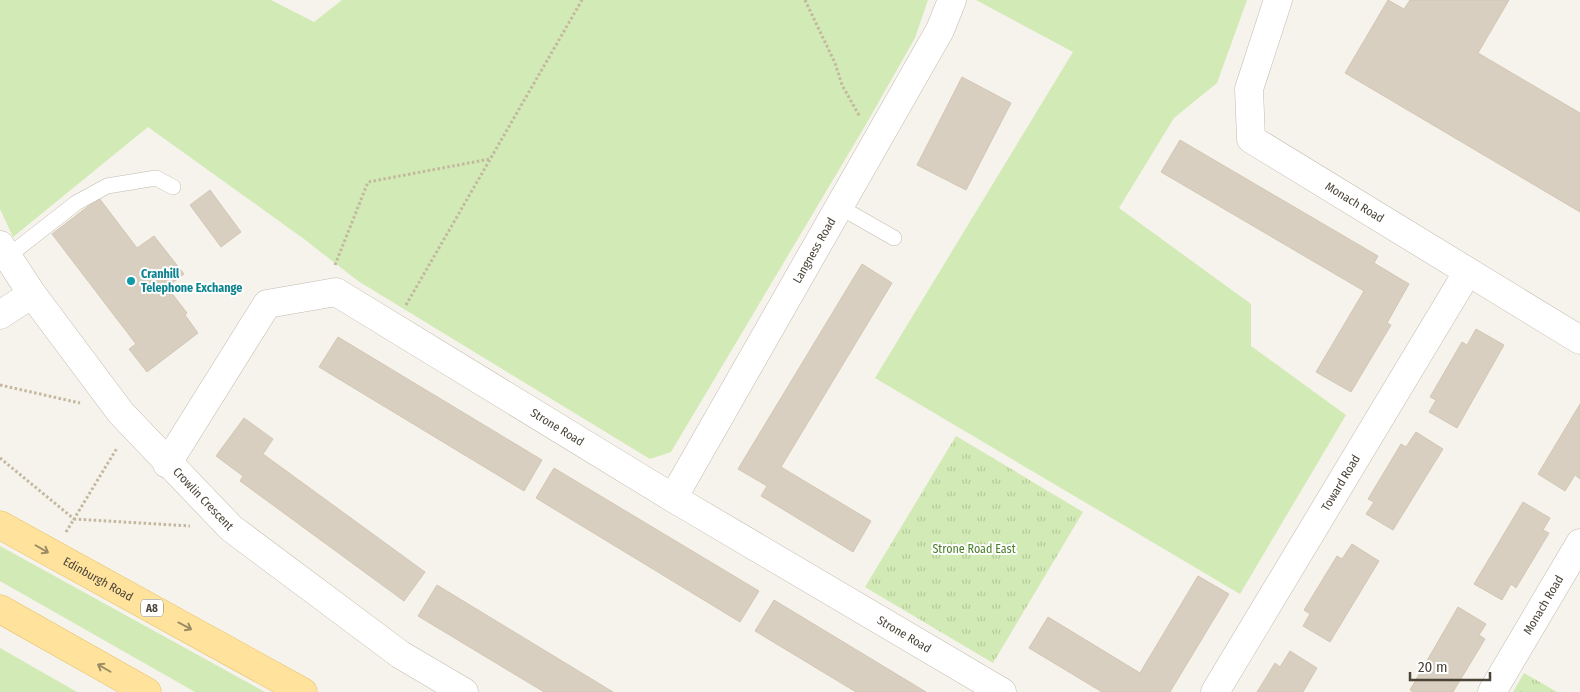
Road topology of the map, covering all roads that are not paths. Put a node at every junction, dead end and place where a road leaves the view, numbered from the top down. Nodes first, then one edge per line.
1 (952, 0) edge
2 (1278, 0) edge
3 (173, 187) dead end
4 (838, 206) junction
5 (894, 238) dead end
6 (4, 251) edge
7 (1467, 273) junction
8 (32, 294) junction
9 (0, 315) edge
10 (1580, 340) edge
11 (167, 464) junction
12 (673, 498) junction
13 (0, 525) edge
14 (1580, 543) edge
15 (0, 609) edge
16 (147, 692) edge
17 (303, 692) edge
18 (464, 692) edge
19 (1002, 692) edge
20 (1215, 692) edge
21 (1492, 692) edge

1 - 4 street, Langness Road
2 - 7 street, Monach Road
3 - 6 lane
4 - 5 lane
4 - 12 street, Langness Road
6 - 8 street, Crowlin Crescent
7 - 10 street, Monach Road
7 - 20 street, Toward Road
8 - 9 street
8 - 11 street, Crowlin Crescent
11 - 12 street, Strone Road
11 - 18 street, Crowlin Crescent
12 - 19 street, Strone Road
13 -> 17 main road, Edinburgh Road / A8
14 - 21 street, Monach Road
16 -> 15 main road

